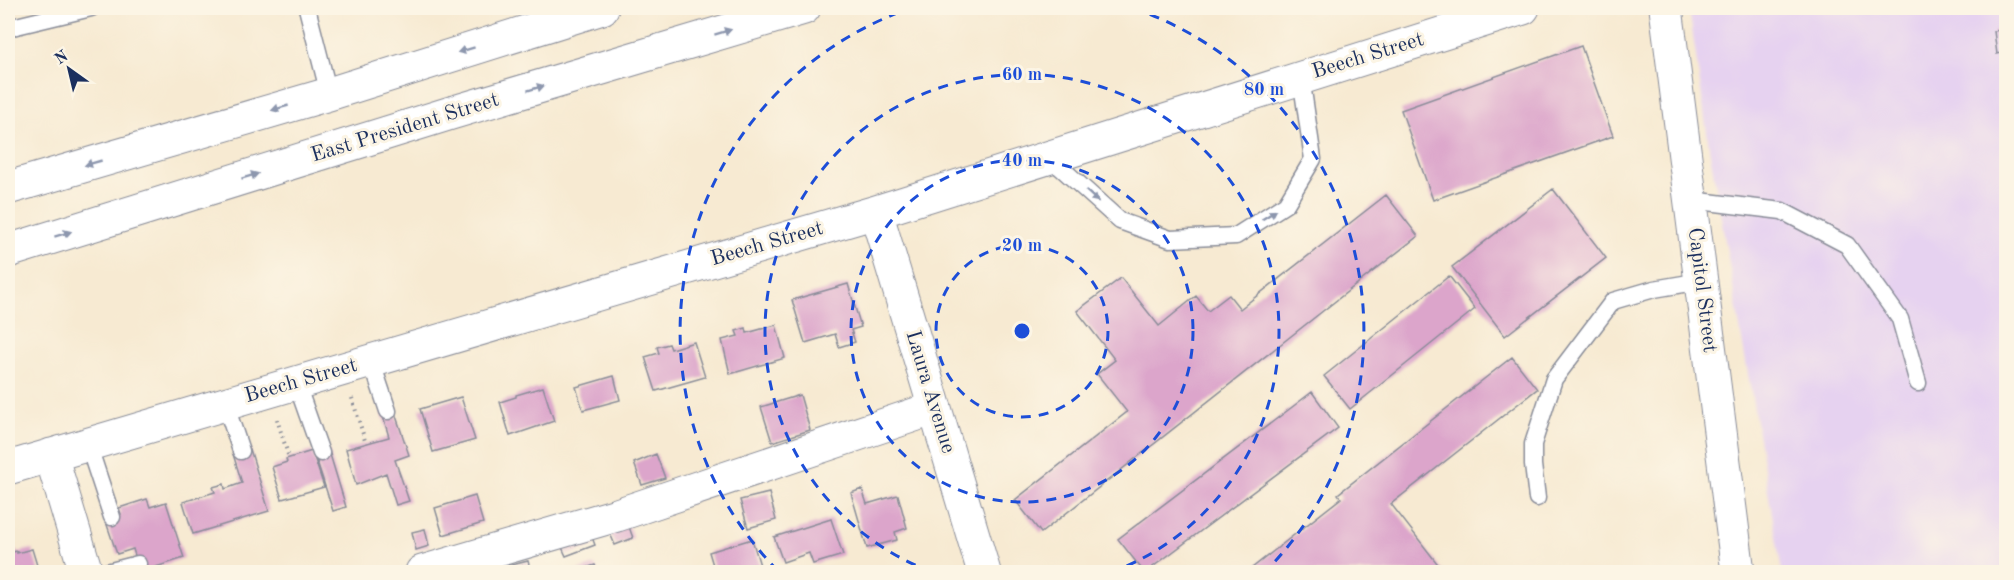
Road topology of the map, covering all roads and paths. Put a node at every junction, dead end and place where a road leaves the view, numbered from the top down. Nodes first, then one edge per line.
1 (92, 8) edge
2 (307, 8) edge
3 (602, 8) edge
4 (804, 8) edge
5 (1523, 8) edge
6 (1666, 8) edge
7 (8, 27) edge
8 (1301, 77) junction
9 (329, 94) junction
10 (1049, 157) junction
11 (8, 188) edge
12 (1691, 200) junction
13 (876, 212) junction
14 (8, 251) edge
15 (1701, 281) junction
16 (357, 364) junction
17 (1918, 383) dead end
18 (282, 386) junction
19 (225, 403) junction
20 (934, 408) junction
21 (388, 411) dead end
22 (88, 444) junction
23 (366, 444) dead end
24 (241, 451) dead end
25 (321, 453) dead end
26 (51, 455) junction
27 (289, 458) dead end
28 (8, 468) edge
29 (1537, 498) dead end
30 (112, 517) dead end
31 (138, 564) dead end
32 (86, 573) edge
33 (107, 573) edge
34 (422, 573) edge
35 (984, 573) edge
36 (1738, 573) edge

1 - 7 lane
2 - 9 lane
3 -> 9 street
14 -> 4 street, East President Street
5 - 8 street, Beech Street
6 - 12 street, Capitol Street
8 - 10 street, Beech Street
10 -> 8 lane
9 -> 11 street
10 - 13 street, Beech Street
12 - 15 street, Capitol Street
12 - 17 lane
13 - 16 street, Beech Street
13 - 20 street, Laura Avenue
15 - 29 lane
15 - 36 street, Capitol Street
16 - 18 street, Beech Street
16 - 21 lane
16 - 23 path
18 - 19 street, Beech Street
18 - 25 lane
18 - 27 path
19 - 22 street, Beech Street
19 - 24 lane
20 - 34 street
20 - 35 street, Laura Avenue
22 - 26 street, Beech Street
22 - 30 lane
26 - 28 street, Beech Street
26 - 32 street
31 - 33 lane

